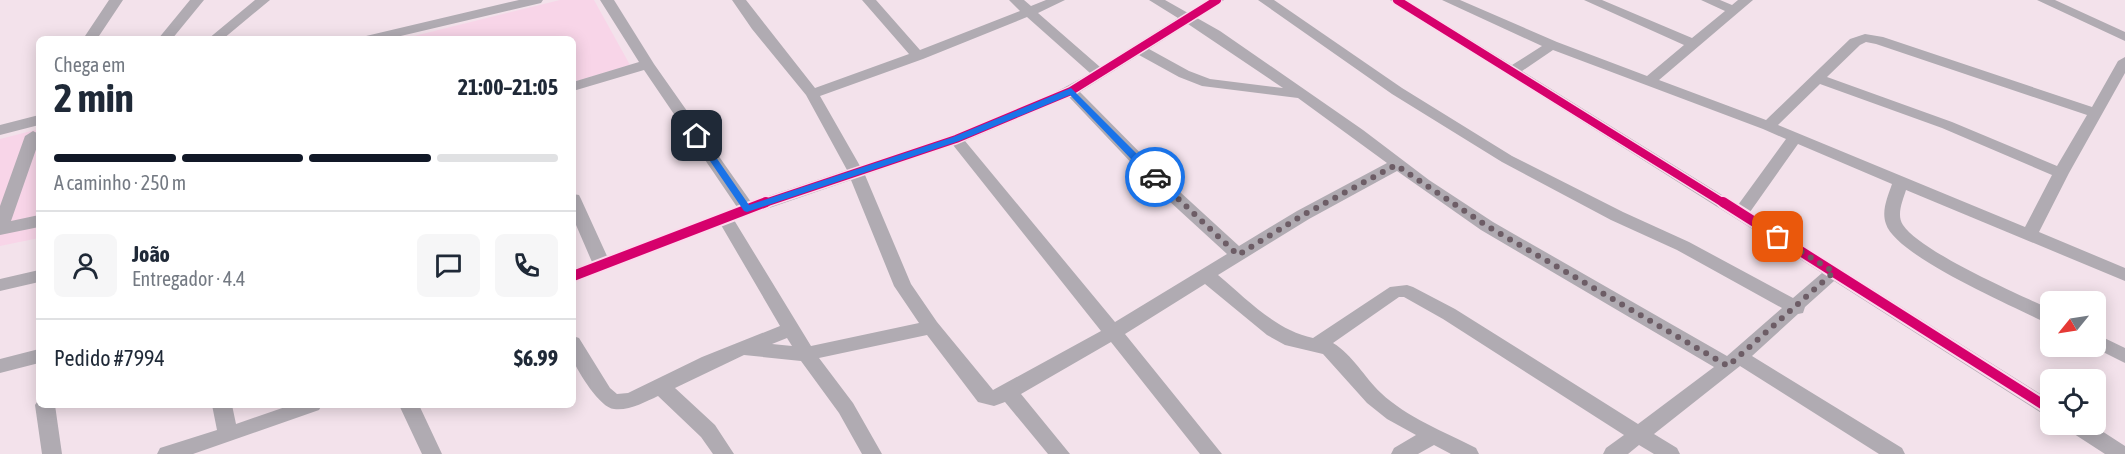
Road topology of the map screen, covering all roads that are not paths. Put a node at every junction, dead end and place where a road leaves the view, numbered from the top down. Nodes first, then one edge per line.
1 (116, 0) edge
2 (197, 0) edge
3 (263, 0) edge
4 (536, 0) edge
5 (607, 0) edge
6 (739, 0) edge
7 (869, 0) edge
8 (1016, 0) edge
9 (1058, 0) edge
10 (1156, 0) edge
11 (1217, 0) edge
12 (1265, 0) edge
13 (1397, 0) edge
14 (1449, 0) edge
15 (1591, 0) edge
16 (1708, 0) edge
17 (1746, 0) edge
18 (2044, 0) edge
19 (1734, 10) junction
20 (1030, 12) junction
21 (1187, 19) junction
22 (92, 36) edge
23 (167, 36) edge
24 (219, 36) edge
25 (384, 36) edge
26 (2125, 37) edge
27 (1694, 44) junction
28 (1552, 45) junction
29 (1139, 49) junction
30 (918, 56) junction
31 (2125, 61) edge
32 (647, 64) junction
33 (1513, 71) junction
34 (1099, 74) junction
35 (1818, 78) junction
36 (1649, 81) junction
37 (576, 86) edge
38 (1071, 91) junction
39 (812, 94) junction
40 (1299, 94) junction
41 (2096, 113) junction
42 (36, 121) edge
43 (1768, 126) junction
44 (0, 130) edge
45 (33, 136) dead end
46 (1795, 137) junction
47 (956, 139) junction
48 (1396, 165) junction
49 (856, 172) junction
50 (2061, 173) junction
51 (1900, 183) junction
52 (576, 206) edge
53 (747, 209) junction
54 (1740, 214) junction
55 (725, 218) junction
56 (36, 222) edge
57 (0, 229) edge
58 (2029, 235) junction
59 (1238, 255) junction
60 (603, 265) junction
61 (1834, 272) junction
62 (1204, 274) junction
63 (576, 275) edge
64 (2125, 275) edge
65 (36, 277) edge
66 (0, 285) edge
67 (1797, 308) junction
68 (2040, 312) edge
69 (931, 327) junction
70 (790, 328) junction
71 (1114, 332) junction
72 (1316, 345) junction
73 (2106, 346) edge
74 (576, 348) edge
75 (741, 348) junction
76 (806, 354) junction
77 (2125, 356) edge
78 (36, 357) edge
79 (1734, 362) junction
80 (0, 366) edge
81 (661, 387) junction
82 (1008, 392) junction
83 (2040, 403) edge
84 (45, 408) edge
85 (223, 408) edge
86 (304, 408) edge
87 (410, 408) edge
88 (228, 435) junction
89 (1640, 435) junction
90 (2090, 435) edge
91 (1432, 436) junction
92 (2113, 452) edge
93 (52, 454) edge
94 (167, 454) edge
95 (432, 454) edge
96 (724, 454) edge
97 (872, 454) edge
98 (1060, 454) edge
99 (1212, 454) edge
100 (1401, 454) edge
101 (1469, 454) edge
102 (1612, 454) edge
103 (1670, 454) edge
104 (1895, 454) edge

1 - 22 street
2 - 23 street
3 - 24 street
4 - 25 street
5 - 32 street
6 - 39 street
7 - 30 street
8 - 20 street
9 - 20 street
10 - 21 street
11 - 21 street
12 - 67 street
13 - 33 street
14 - 28 street
15 - 27 street
16 - 19 street
17 - 19 street
18 - 26 street
19 - 27 street
20 - 30 street
20 - 34 street
21 - 29 street
21 - 40 street
27 - 36 street
28 - 33 street
28 - 36 street
29 - 34 street
29 - 40 street
30 - 39 street
31 - 41 street
32 - 37 street
32 - 53 street
33 - 54 street
34 - 38 street
35 - 41 street
35 - 43 street
35 - 50 street
36 - 43 street
38 - 47 street
38 - 59 street
39 - 49 street
40 - 48 street
41 - 50 street
42 - 44 street
43 - 46 street
45 - 57 street
46 - 51 street
46 - 54 street
47 - 49 street
47 - 71 street
48 - 59 street
48 - 79 street
49 - 53 street
49 - 69 street
50 - 58 street
51 - 58 street
51 - 68 street
52 - 60 street
53 - 55 street
54 - 61 street
55 - 60 street
55 - 70 street
56 - 57 street
58 - 64 street
59 - 62 street
60 - 63 street
61 - 67 street
61 - 83 street
62 - 71 street
62 - 72 street
65 - 66 street
67 - 79 street
69 - 76 street
69 - 82 street
70 - 75 street
70 - 76 street
71 - 82 street
71 - 99 street
72 - 89 street
72 - 91 street
73 - 77 street
74 - 81 street
75 - 76 street
75 - 81 street
76 - 97 street
78 - 80 street
79 - 89 street
79 - 104 street
81 - 96 street
82 - 98 street
84 - 93 street
85 - 88 street
86 - 88 street
87 - 95 street
88 - 94 street
89 - 102 street
89 - 103 street
90 - 92 street
91 - 100 street
91 - 101 street

